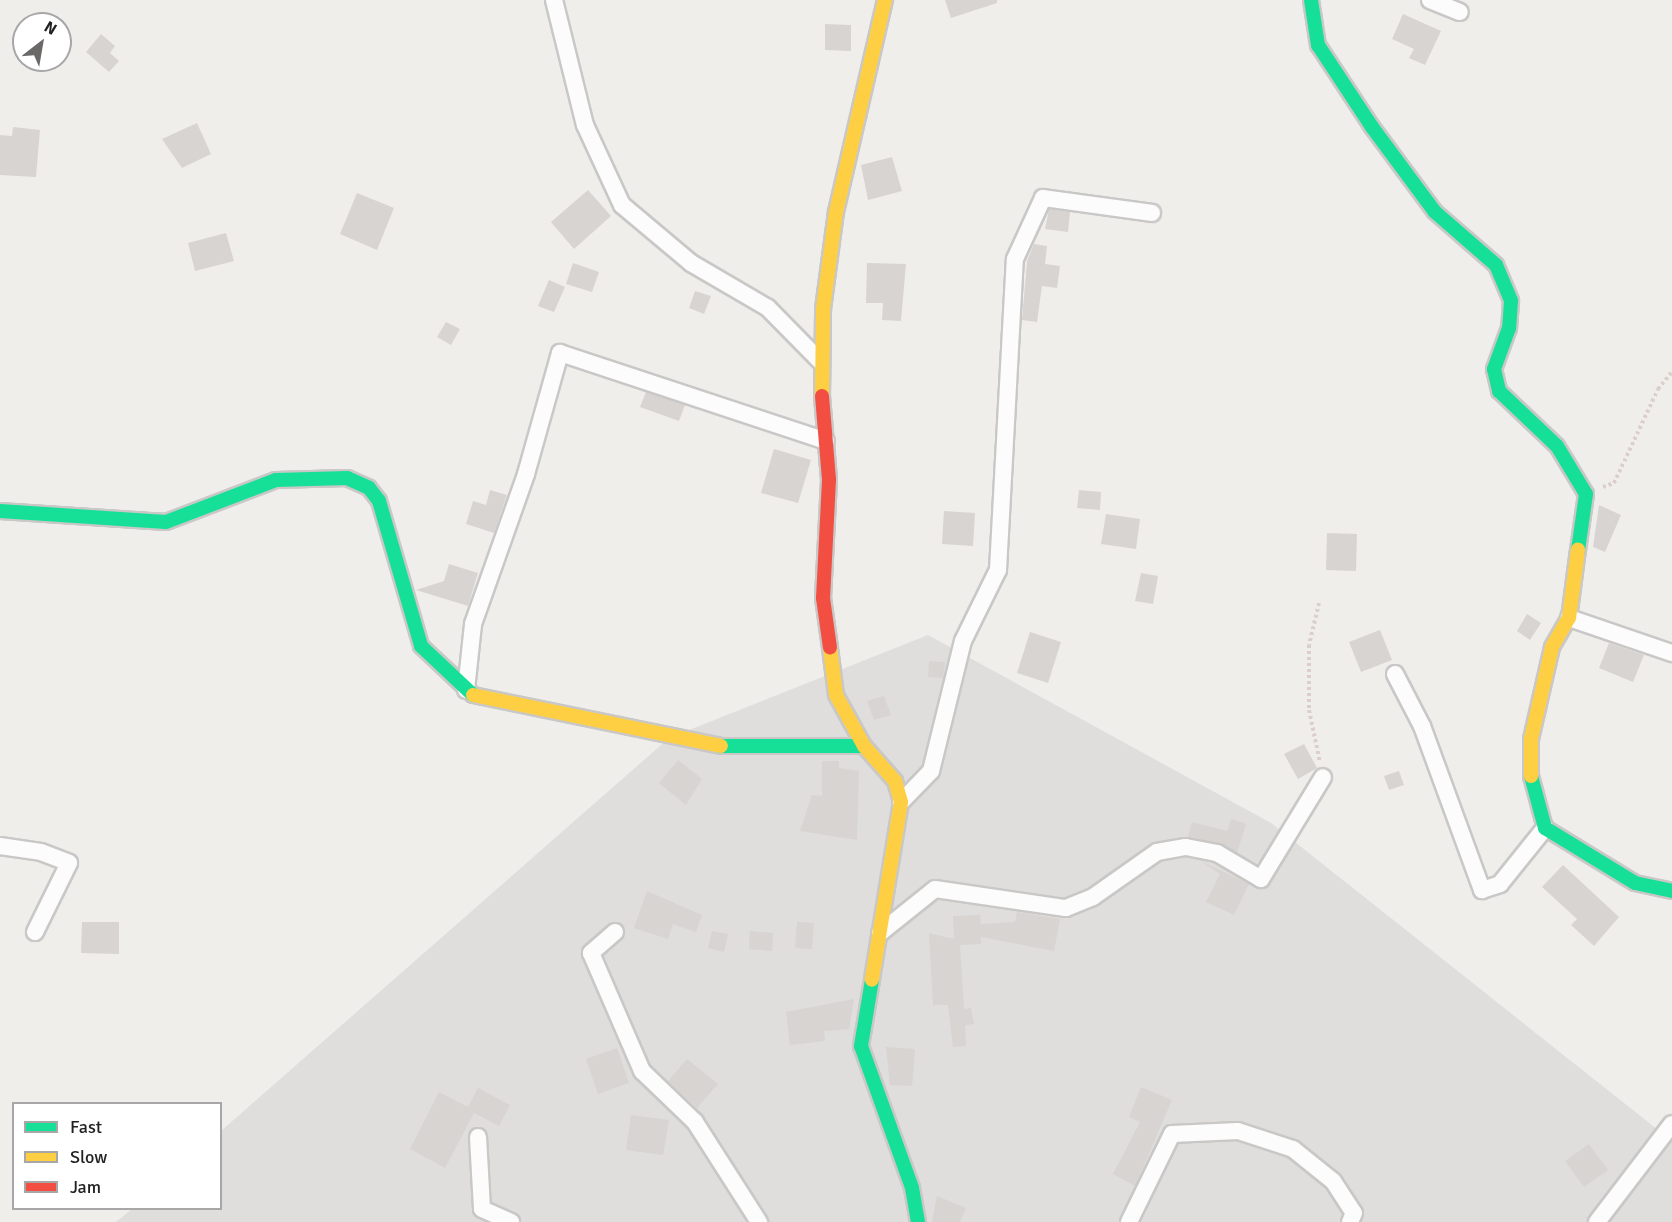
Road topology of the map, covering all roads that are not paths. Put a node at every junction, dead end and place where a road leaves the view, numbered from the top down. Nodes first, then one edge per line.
1 (554, 0) edge
2 (885, 0) edge
3 (1311, 0) edge
4 (1430, 0) edge
5 (1460, 12) dead end
6 (1152, 213) dead end
7 (820, 361) junction
8 (826, 441) junction
9 (0, 511) edge
10 (1569, 618) junction
11 (1672, 654) edge
12 (1395, 674) dead end
13 (466, 690) junction
14 (864, 746) junction
15 (1323, 777) road end
16 (901, 802) junction
17 (1545, 828) junction
18 (0, 846) edge
19 (1672, 891) edge
20 (35, 932) dead end
21 (615, 932) dead end
22 (880, 933) junction
23 (1672, 1124) edge
24 (478, 1137) dead end
25 (511, 1222) edge
26 (759, 1222) edge
27 (918, 1222) edge
28 (1129, 1222) edge
29 (1350, 1222) edge
30 (1597, 1222) edge

1 - 7 street
2 - 7 street
3 - 10 street
4 - 5 street
6 - 16 street
7 - 8 street
8 - 13 street
8 - 14 street
9 - 13 street
10 - 11 street
10 - 17 street
12 - 17 street
13 - 14 street
14 - 16 street
15 - 22 street
16 - 22 street
17 - 19 street
18 - 20 street
21 - 26 street
22 - 27 street
23 - 30 street
24 - 25 street
28 - 29 street

